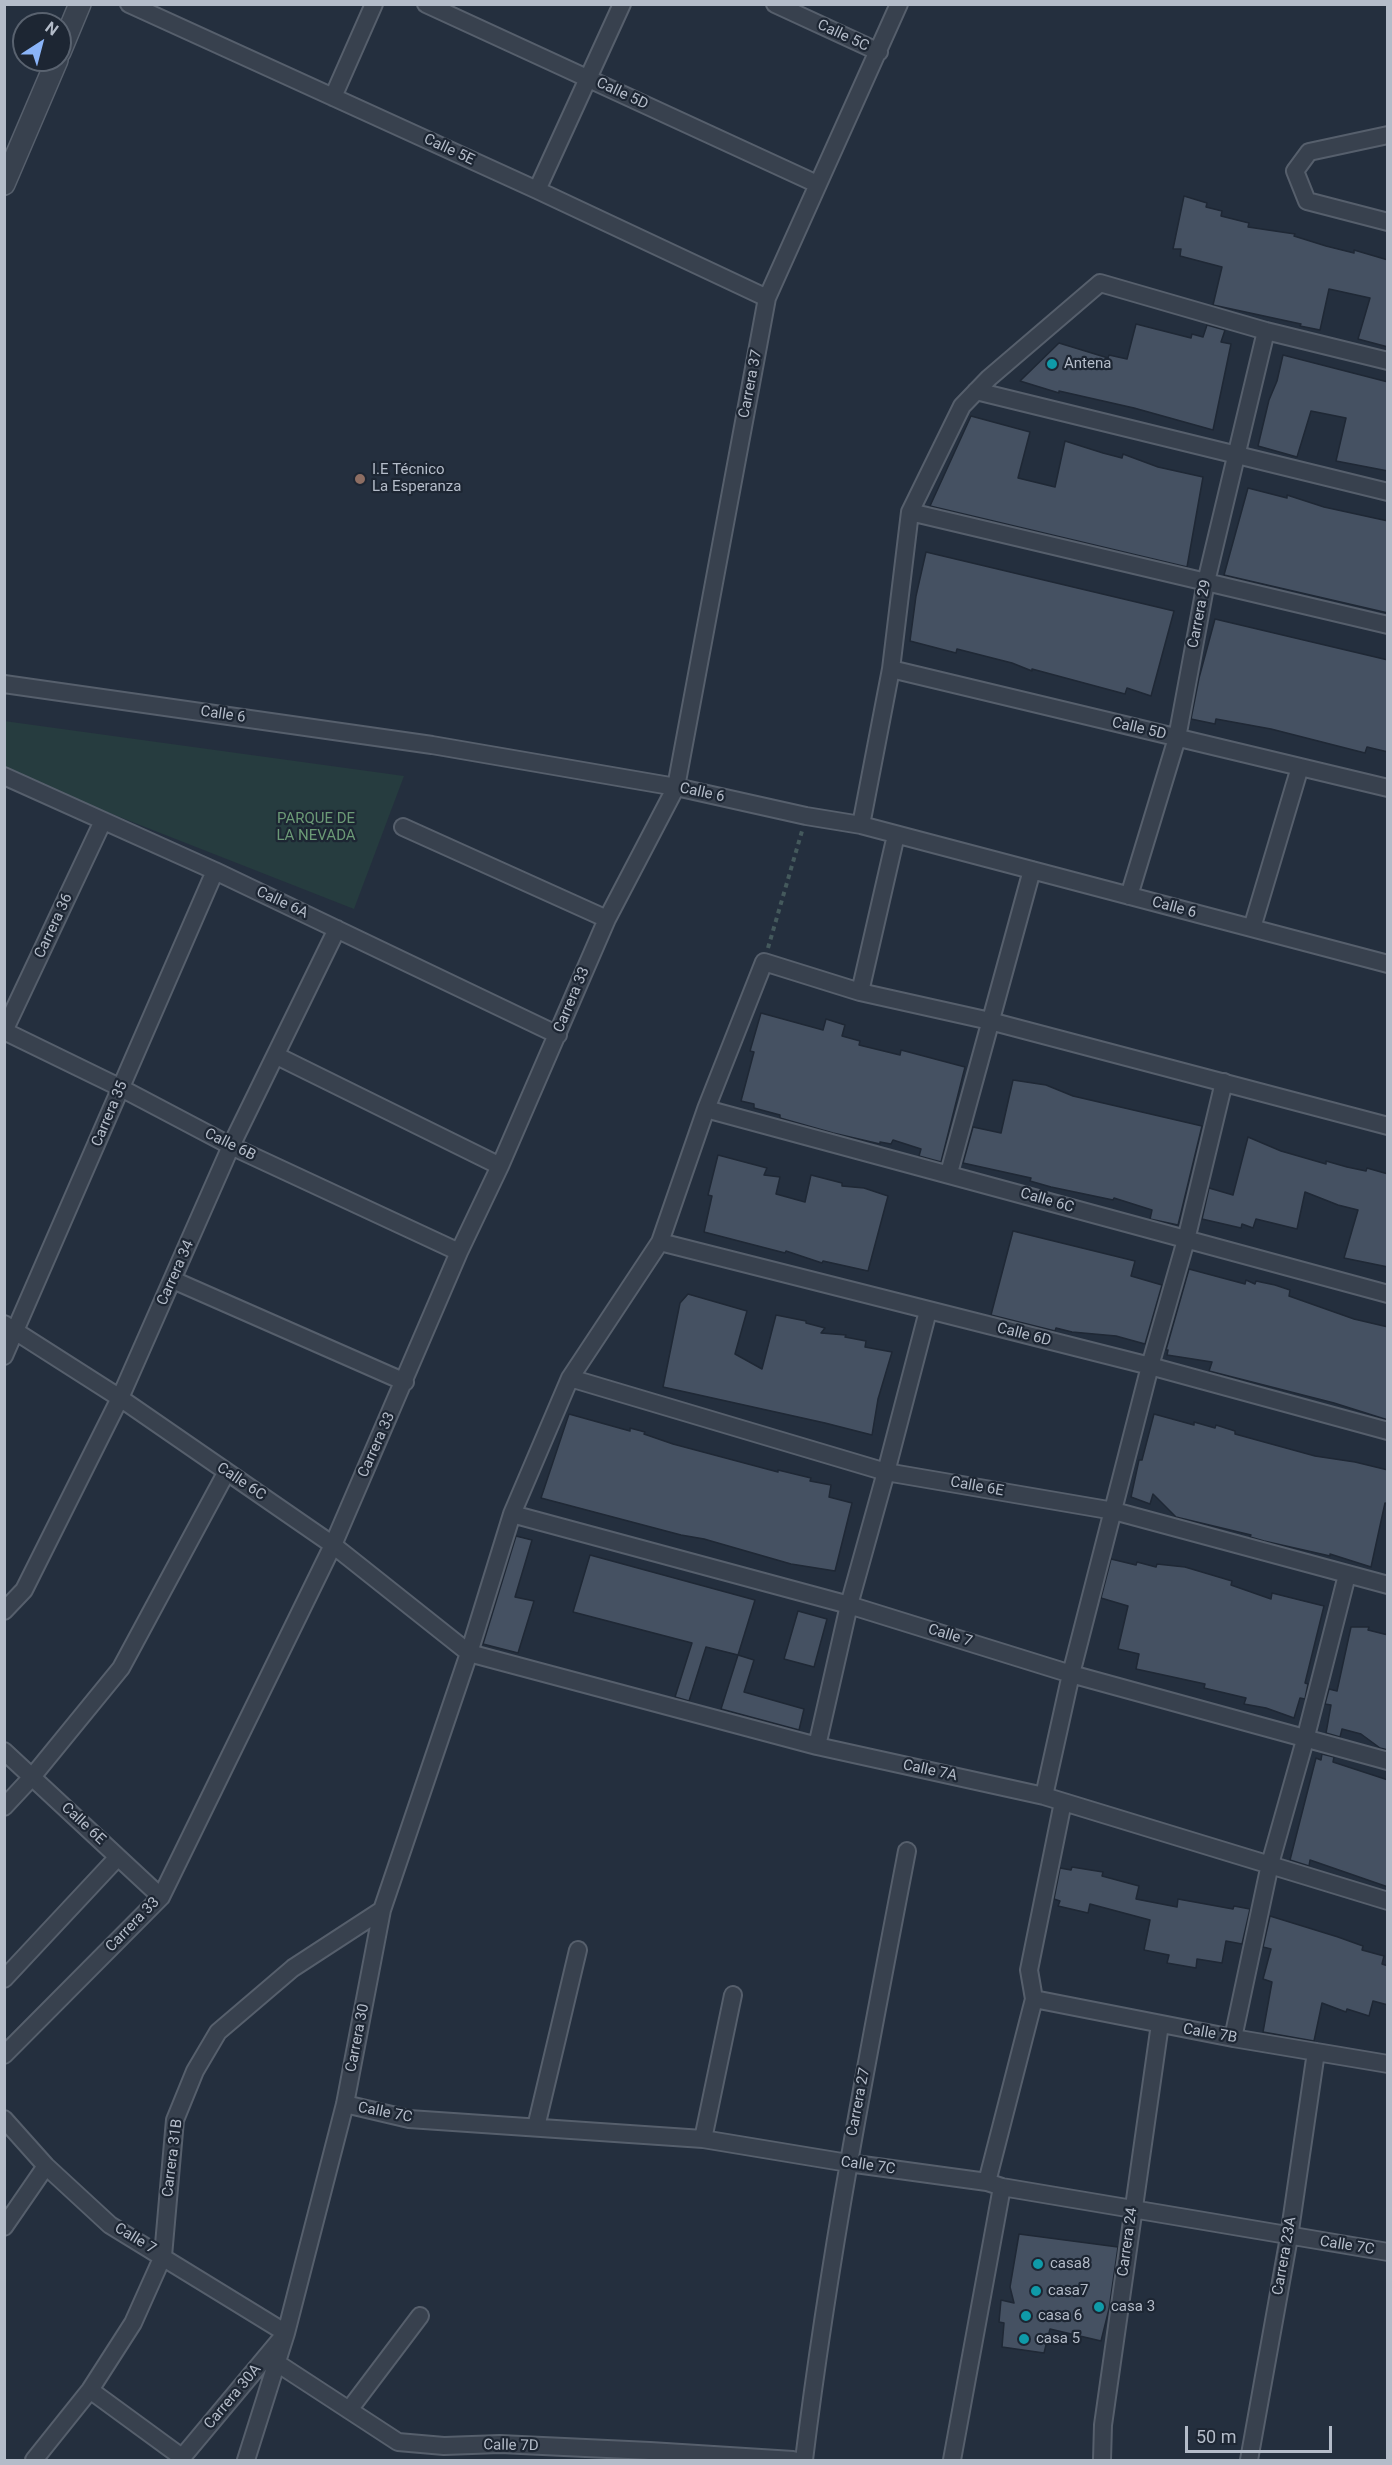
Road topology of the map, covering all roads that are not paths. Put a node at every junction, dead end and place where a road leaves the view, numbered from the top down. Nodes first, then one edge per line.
1 (80, 4) edge
2 (129, 4) edge
3 (374, 4) edge
4 (426, 4) edge
5 (622, 4) edge
6 (775, 4) edge
7 (900, 4) edge
8 (72, 23) edge
9 (879, 52) junction
10 (52, 72) edge
11 (588, 79) junction
12 (333, 97) junction
13 (1388, 135) edge
14 (4, 184) edge
15 (818, 184) junction
16 (537, 190) junction
17 (1388, 222) edge
18 (767, 298) junction
19 (1266, 331) junction
20 (1388, 361) edge
21 (976, 391) junction
22 (1237, 454) junction
23 (1388, 492) edge
24 (910, 512) junction
25 (1206, 582) junction
26 (1388, 625) edge
27 (891, 669) junction
28 (4, 684) edge
29 (1177, 738) junction
30 (1300, 767) junction
31 (4, 776) edge
32 (676, 787) junction
33 (1388, 788) edge
34 (103, 821) junction
35 (861, 825) junction
36 (403, 827) dead end
37 (896, 835) junction
38 (1032, 870) junction
39 (214, 871) junction
40 (1129, 896) junction
41 (607, 919) junction
42 (1252, 928) junction
43 (337, 929) junction
44 (1388, 964) edge
45 (860, 992) junction
46 (990, 1021) junction
47 (5, 1031) edge
48 (558, 1035) junction
49 (277, 1056) junction
50 (1224, 1082) junction
51 (121, 1088) junction
52 (706, 1109) junction
53 (1388, 1126) edge
54 (231, 1146) junction
55 (500, 1166) junction
56 (949, 1173) junction
57 (1186, 1240) junction
58 (660, 1242) junction
59 (459, 1252) junction
60 (173, 1281) junction
61 (1388, 1294) edge
62 (928, 1311) junction
63 (11, 1328) edge
64 (4, 1356) edge
65 (1150, 1366) junction
66 (570, 1378) junction
67 (405, 1382) junction
68 (120, 1398) junction
69 (1388, 1431) edge
70 (886, 1472) junction
71 (226, 1473) junction
72 (1114, 1511) junction
73 (512, 1514) junction
74 (333, 1545) junction
75 (1347, 1575) junction
76 (1388, 1585) edge
77 (849, 1605) junction
78 (4, 1611) edge
79 (469, 1653) junction
80 (1071, 1674) junction
81 (1305, 1740) junction
82 (817, 1746) junction
83 (4, 1751) edge
84 (1388, 1761) edge
85 (32, 1777) junction
86 (1044, 1796) junction
87 (1063, 1802) junction
88 (4, 1807) edge
89 (907, 1851) dead end
90 (118, 1857) junction
91 (1270, 1864) junction
92 (161, 1898) junction
93 (1388, 1901) edge
94 (382, 1910) junction
95 (578, 1950) dead end
96 (4, 1979) edge
97 (732, 1995) dead end
98 (1034, 1999) junction
99 (1160, 2024) junction
100 (1233, 2038) junction
101 (1316, 2052) junction
102 (4, 2055) edge
103 (1388, 2064) edge
104 (345, 2104) junction
105 (4, 2119) edge
106 (536, 2127) junction
107 (703, 2139) junction
108 (848, 2163) junction
109 (46, 2166) junction
110 (995, 2185) junction
111 (1132, 2208) junction
112 (4, 2227) edge
113 (1289, 2237) junction
114 (1388, 2252) edge
115 (163, 2256) junction
116 (420, 2316) dead end
117 (286, 2332) junction
118 (277, 2363) junction
119 (90, 2390) junction
120 (349, 2410) junction
121 (444, 2453) edge
122 (650, 2456) edge
123 (181, 2459) edge
124 (34, 2460) edge
125 (246, 2460) edge
126 (793, 2460) edge
127 (804, 2460) edge
128 (952, 2460) edge
129 (1102, 2460) edge
130 (1249, 2460) edge

1 - 8 street
2 - 12 street, Calle 5E
3 - 12 street
4 - 11 street, Calle 5D
5 - 11 street
6 - 9 street, Calle 5C
7 - 9 street, Carrera 37
9 - 15 street, Carrera 37
10 - 14 street
11 - 15 street, Calle 5D
11 - 16 street
12 - 16 street, Calle 5E
13 - 17 street
15 - 18 street, Carrera 37
16 - 18 street, Calle 5E
18 - 32 street, Carrera 37
19 - 20 street
19 - 21 street
19 - 22 street, Carrera 29
21 - 22 street
21 - 24 street
22 - 23 street
22 - 25 street, Carrera 29
24 - 25 street
24 - 27 street
25 - 26 street
25 - 29 street, Carrera 29
27 - 29 street, Calle 5D
27 - 35 street
28 - 32 street, Calle 6
29 - 30 street, Calle 5D
29 - 40 street, Carrera 29
30 - 33 street, Calle 5D
30 - 42 street
31 - 34 street, Calle 6A
32 - 35 street, Calle 6
32 - 41 street, Carrera 33
34 - 39 street, Calle 6A
34 - 47 street, Carrera 36
35 - 37 street, Calle 6
36 - 41 street
37 - 38 street, Calle 6
37 - 45 street
38 - 40 street, Calle 6
38 - 46 street
39 - 43 street, Calle 6A
39 - 51 street, Carrera 35
40 - 42 street, Calle 6
41 - 48 street, Carrera 33
42 - 44 street, Calle 6
43 - 48 street, Calle 6A
43 - 49 street, Carrera 34
45 - 46 street
45 - 52 street, Carrera 30
46 - 50 street
46 - 56 street
47 - 51 street, Calle 6B
48 - 55 street, Carrera 33
49 - 54 street, Carrera 34
49 - 55 street
50 - 53 street
50 - 57 street
51 - 54 street, Calle 6B
51 - 63 street, Carrera 35
52 - 56 street, Calle 6C
52 - 58 street, Carrera 30
54 - 59 street, Calle 6B
54 - 60 street, Carrera 34
55 - 59 street, Carrera 33
56 - 57 street, Calle 6C
57 - 61 street, Calle 6C
57 - 65 street
58 - 62 street, Calle 6D
58 - 66 street, Carrera 30
59 - 67 street, Carrera 33
60 - 67 street
60 - 68 street, Carrera 34
62 - 65 street, Calle 6D
62 - 70 street
63 - 64 street, Carrera 35
63 - 68 street, Calle 6C
65 - 69 street, Calle 6D
65 - 72 street
66 - 70 street, Calle 6E
66 - 73 street, Carrera 30
67 - 74 street, Carrera 33
68 - 71 street, Calle 6C
68 - 78 street, Carrera 34
70 - 72 street, Calle 6E
70 - 77 street
71 - 74 street, Calle 6C
71 - 85 street
72 - 75 street, Calle 6E
72 - 80 street
73 - 77 street, Calle 7
73 - 79 street, Carrera 30
74 - 79 street, Calle 6C
74 - 92 street, Carrera 33
75 - 76 street, Calle 6E
75 - 81 street
77 - 80 street, Calle 7
77 - 82 street
79 - 82 street, Calle 7A
79 - 94 street, Carrera 30
80 - 81 street, Calle 7
80 - 86 street
81 - 84 street, Calle 7
81 - 91 street
82 - 86 street, Calle 7A
83 - 85 street, Calle 6E
85 - 88 street
85 - 90 street, Calle 6E
86 - 87 street, Calle 7A
87 - 91 street, Calle 7A
87 - 98 street
89 - 108 street, Carrera 27
90 - 92 street, Calle 6E
90 - 96 street
91 - 93 street, Calle 7A
91 - 100 street
92 - 102 street, Carrera 33
94 - 104 street, Carrera 30
94 - 115 street, Carrera 31B
95 - 106 street
97 - 107 street
98 - 99 street, Calle 7B
98 - 110 street
99 - 100 street, Calle 7B
99 - 111 street, Carrera 24
100 - 101 street, Calle 7B
101 - 103 street, Calle 7B
101 - 113 street, Carrera 23A
104 - 106 street, Calle 7C
104 - 117 street, Carrera 30
105 - 109 street, Calle 7
106 - 107 street, Calle 7C
107 - 108 street, Calle 7C
108 - 110 street, Calle 7C
108 - 127 street, Carrera 27
109 - 112 street
109 - 115 street, Calle 7
110 - 111 street, Calle 7C
110 - 128 street
111 - 113 street, Calle 7C
111 - 129 street, Carrera 24
113 - 114 street, Calle 7C
113 - 130 street, Carrera 23A
115 - 117 street, Calle 7
115 - 119 street, Carrera 31B
116 - 120 street
117 - 118 street, Carrera 30
117 - 123 street, Carrera 30A
118 - 120 street
118 - 125 street, Carrera 30
119 - 123 street
119 - 124 street, Carrera 31B
120 - 121 street
121 - 122 street, Calle 7D
122 - 126 street, Calle 7D

